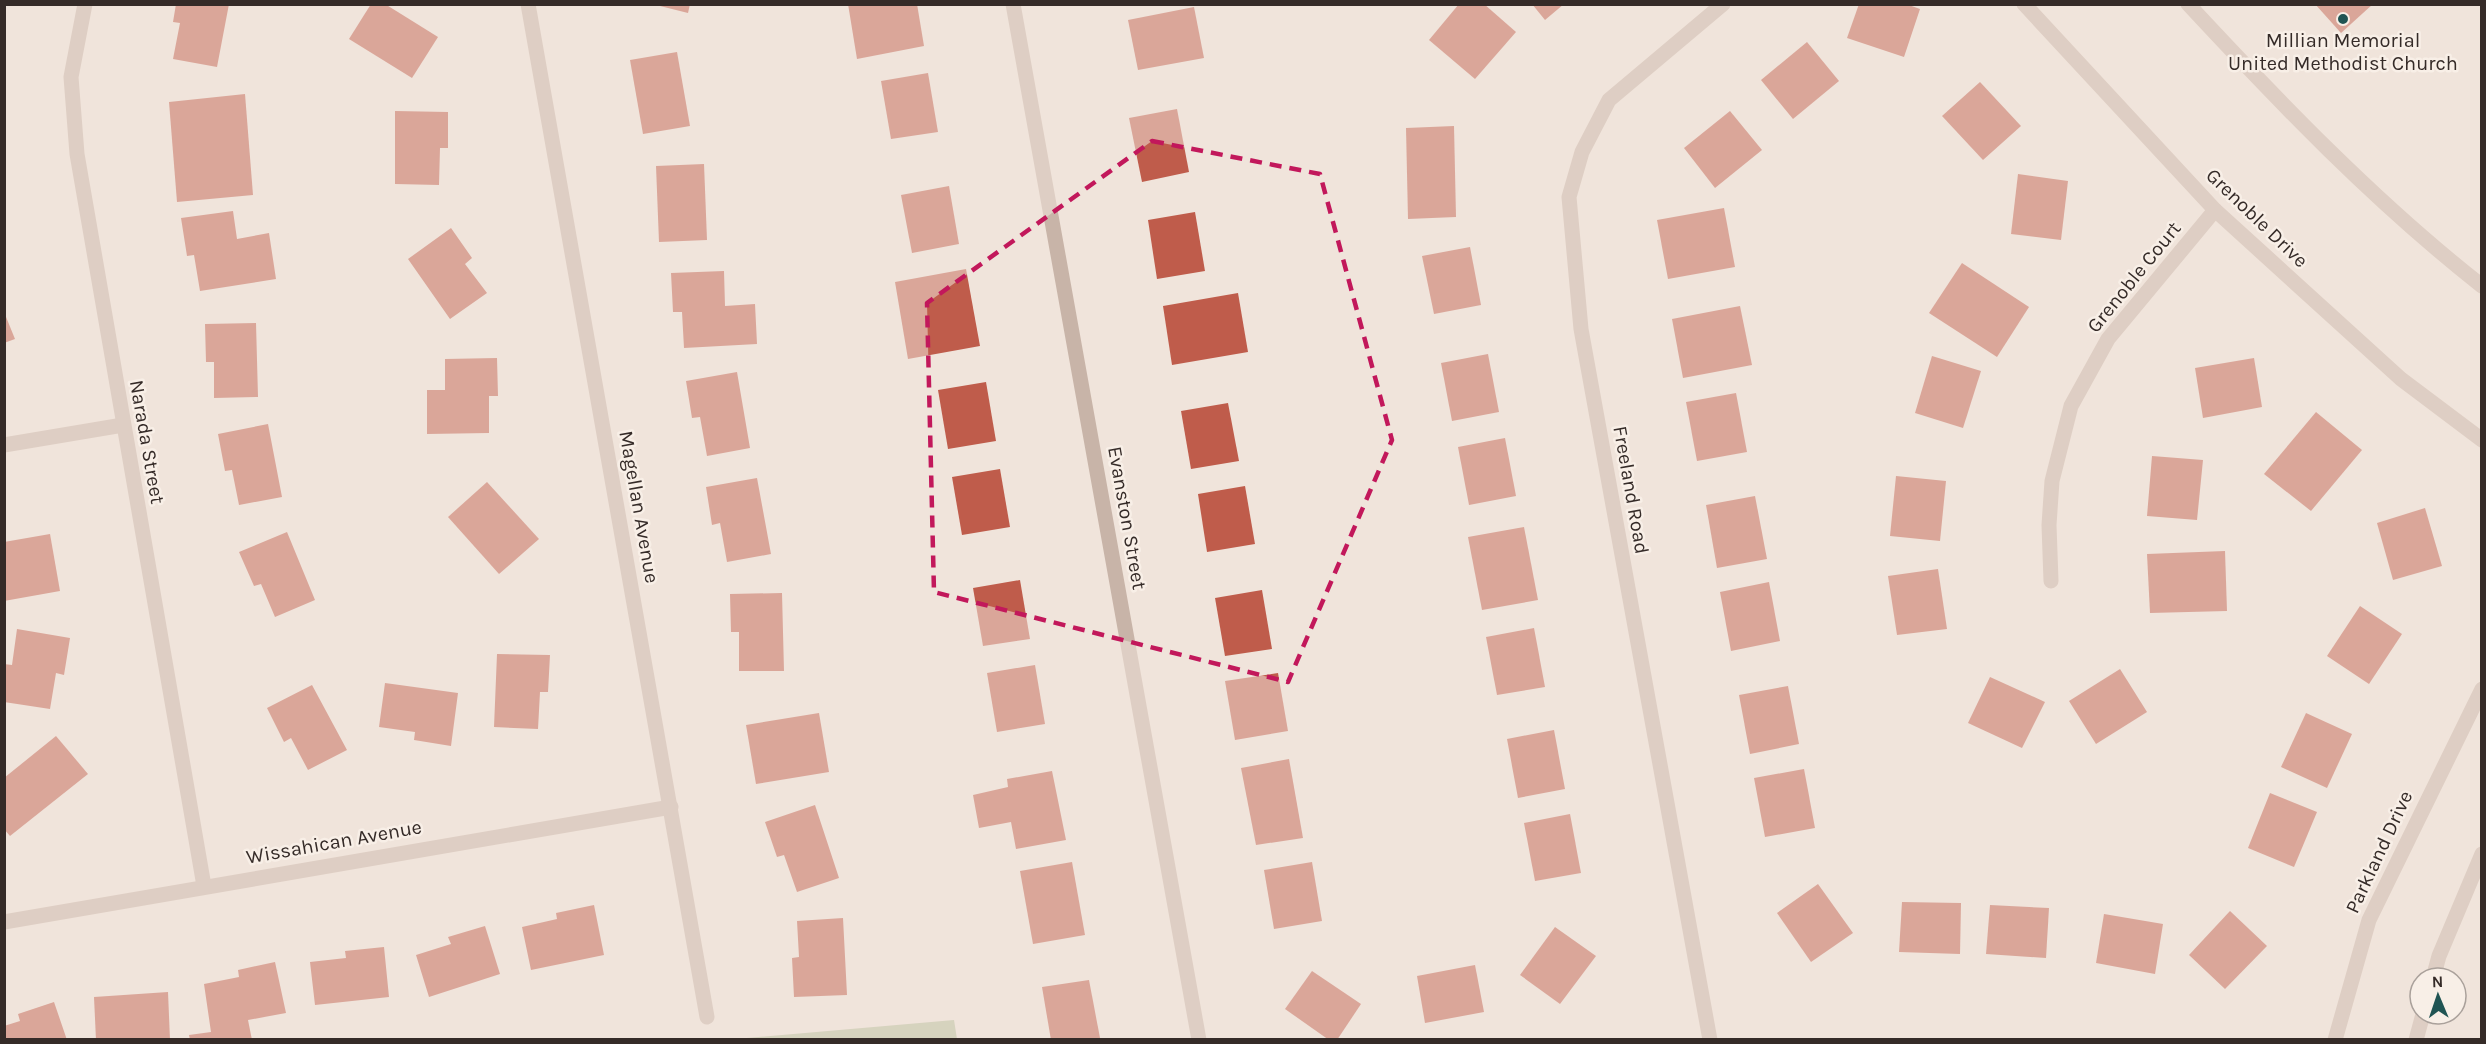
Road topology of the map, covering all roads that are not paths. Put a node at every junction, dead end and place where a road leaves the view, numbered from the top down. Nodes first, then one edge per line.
1 (85, 4) edge
2 (528, 4) edge
3 (1013, 4) edge
4 (1723, 4) edge
5 (2024, 4) edge
6 (2188, 4) edge
7 (2215, 210) junction
8 (2481, 286) edge
9 (123, 425) junction
10 (2481, 440) edge
11 (4, 445) edge
12 (2051, 581) dead end
13 (2481, 689) edge
14 (671, 807) junction
15 (2481, 854) edge
16 (204, 886) junction
17 (4, 922) edge
18 (2436, 966) edge
19 (707, 1017) dead end
20 (1199, 1040) edge
21 (1710, 1040) edge
22 (2335, 1040) edge

1 - 9 street, Narada Street
2 - 14 street, Magellan Avenue
3 - 20 street, Evanston Street
4 - 21 street, Freeland Road
5 - 7 street, Grenoble Drive
6 - 8 street
7 - 10 street, Grenoble Drive
7 - 12 street, Grenoble Court
9 - 11 street
9 - 16 street, Narada Street
13 - 22 street, Parkland Drive
14 - 16 street, Wissahican Avenue
14 - 19 street, Magellan Avenue
15 - 18 street
16 - 17 street, Wissahican Avenue

